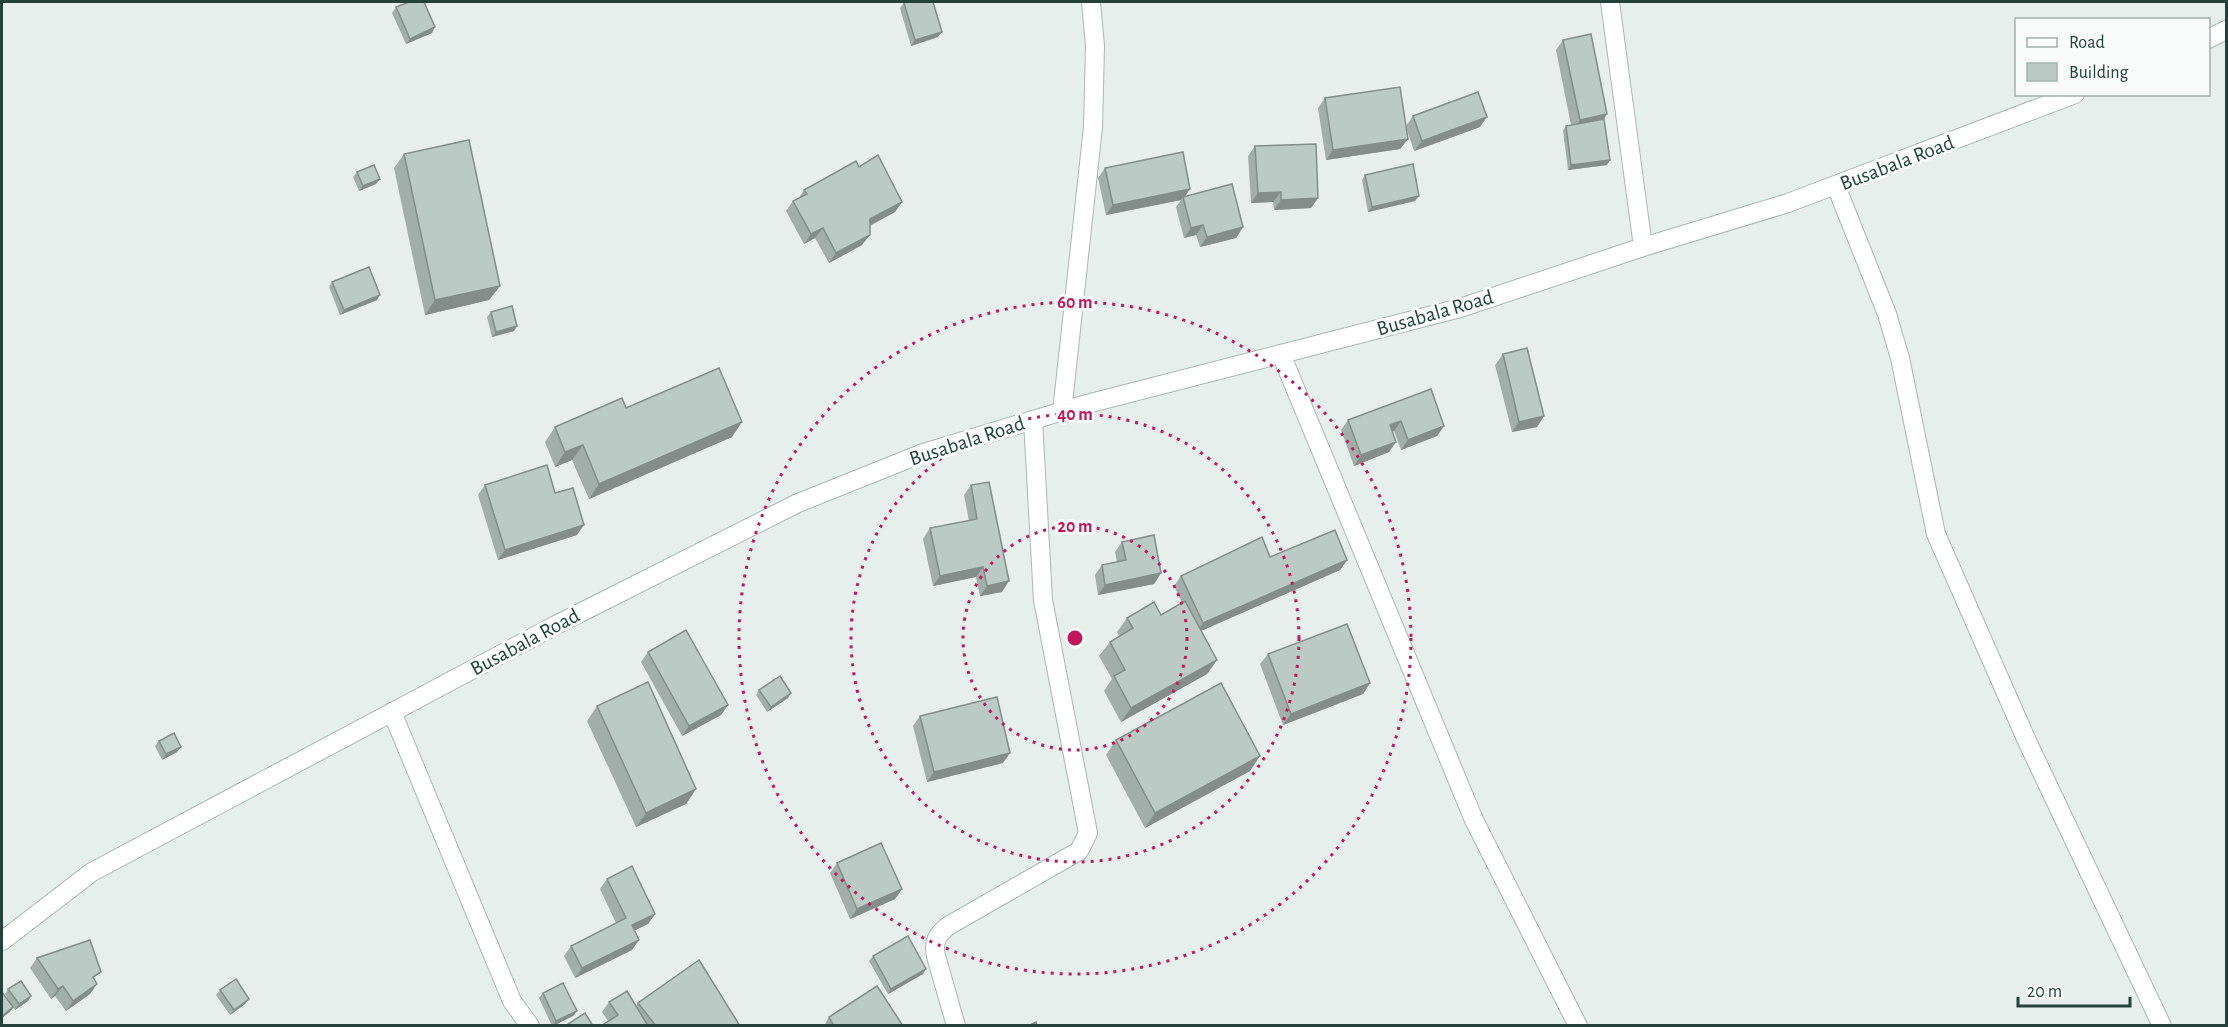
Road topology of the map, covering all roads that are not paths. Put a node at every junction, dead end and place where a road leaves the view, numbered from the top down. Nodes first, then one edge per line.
1 (1091, 2) edge
2 (1610, 2) edge
3 (2226, 30) edge
4 (2210, 38) edge
5 (2070, 96) edge
6 (1836, 186) junction
7 (1644, 247) junction
8 (1281, 354) junction
9 (1062, 412) junction
10 (1033, 420) junction
11 (392, 712) junction
12 (2, 941) edge
13 (530, 1026) edge
14 (956, 1026) edge
15 (1578, 1026) edge
16 (2162, 1026) edge

1 - 9 street
2 - 7 street
3 - 4 street
5 - 6 street, Busabala Road
6 - 7 street, Busabala Road
6 - 16 street
7 - 8 street, Busabala Road
8 - 9 street, Busabala Road
8 - 15 street
9 - 10 street, Busabala Road
10 - 11 street, Busabala Road
10 - 14 street
11 - 12 street, Busabala Road
11 - 13 street

